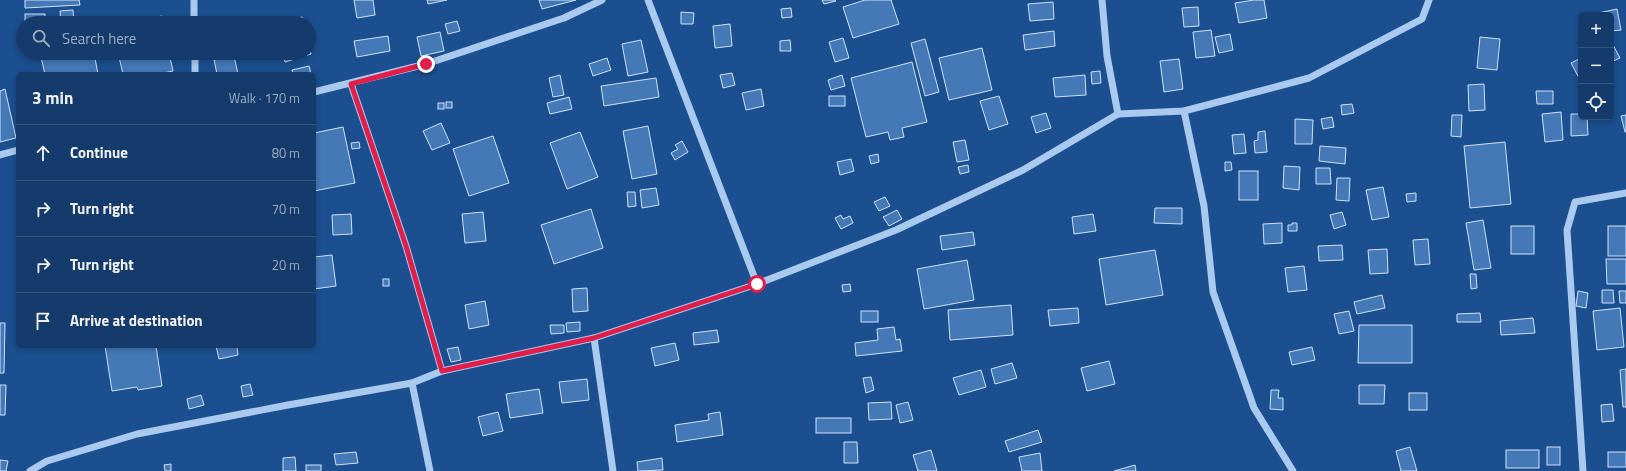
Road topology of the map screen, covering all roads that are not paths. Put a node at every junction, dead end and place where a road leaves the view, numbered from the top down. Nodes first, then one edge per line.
1 (194, 0) edge
2 (602, 0) edge
3 (648, 0) edge
4 (1102, 0) edge
5 (1429, 0) edge
6 (194, 16) edge
7 (195, 60) edge
8 (195, 72) edge
9 (351, 84) junction
10 (316, 92) edge
11 (1184, 110) junction
12 (1118, 114) junction
13 (16, 151) edge
14 (0, 155) edge
15 (1626, 193) edge
16 (757, 284) junction
17 (594, 338) junction
18 (442, 371) junction
19 (412, 383) junction
20 (30, 471) edge
21 (430, 471) edge
22 (613, 471) edge
23 (1293, 471) edge
24 (1583, 471) edge

1 - 6 street
2 - 9 street
3 - 16 street
4 - 12 street
5 - 11 street
7 - 8 street
9 - 10 street
9 - 18 street
11 - 12 street
11 - 23 street
12 - 16 street
13 - 14 street
15 - 24 street
16 - 17 street
17 - 18 street
17 - 22 street
18 - 19 street
19 - 20 street
19 - 21 street

